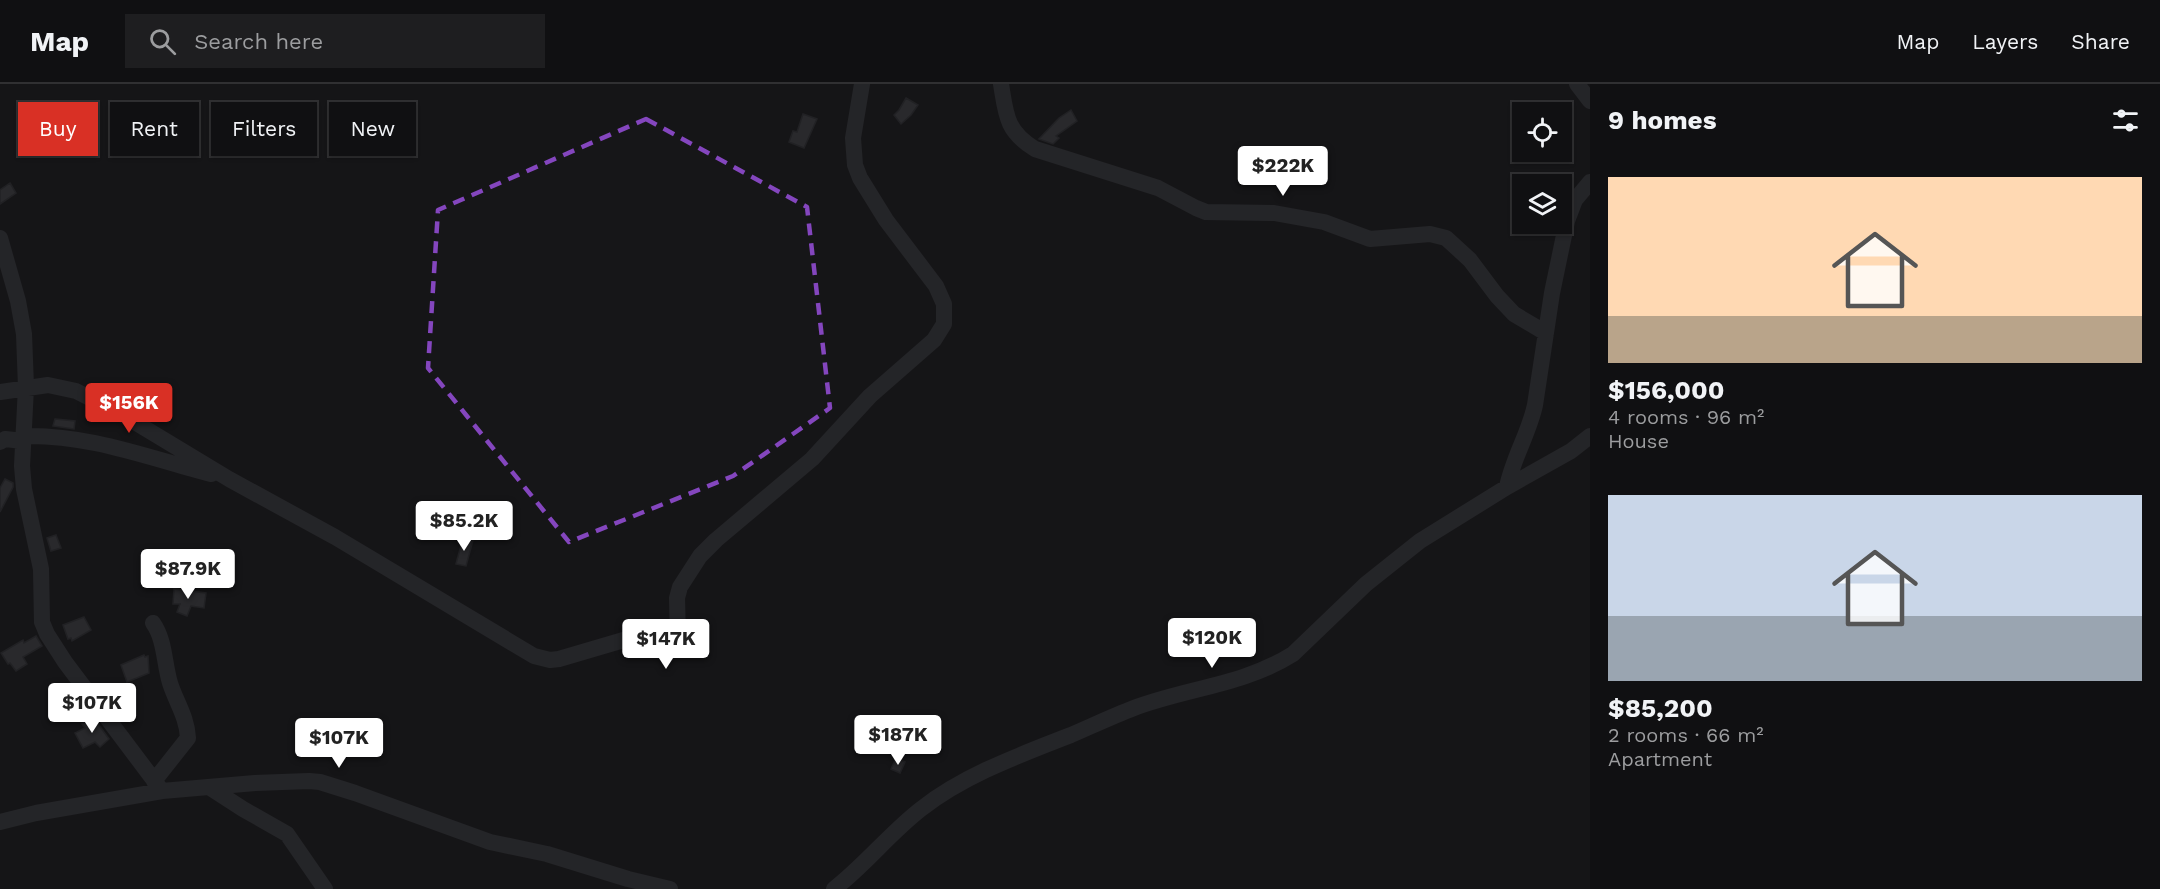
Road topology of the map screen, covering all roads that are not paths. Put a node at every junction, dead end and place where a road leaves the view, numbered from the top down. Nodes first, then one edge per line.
1 (862, 84) edge
2 (1001, 84) edge
3 (1577, 84) edge
4 (1590, 101) edge
5 (1590, 182) edge
6 (0, 238) edge
7 (1546, 333) junction
8 (26, 387) junction
9 (0, 392) edge
10 (1590, 436) edge
11 (23, 439) junction
12 (0, 442) edge
13 (229, 479) junction
14 (1507, 486) junction
15 (153, 623) dead end
16 (158, 786) junction
17 (209, 787) junction
18 (0, 822) edge
19 (325, 889) edge
20 (670, 889) edge
21 (834, 889) edge

1 - 13 street
2 - 7 street
3 - 4 street
5 - 7 street
6 - 8 street
7 - 14 street
8 - 9 street
8 - 11 street
8 - 13 street
10 - 14 street
11 - 12 street
11 - 13 street
11 - 16 street
14 - 21 street
15 - 16 street
16 - 17 street
16 - 18 street
17 - 19 street
17 - 20 street

